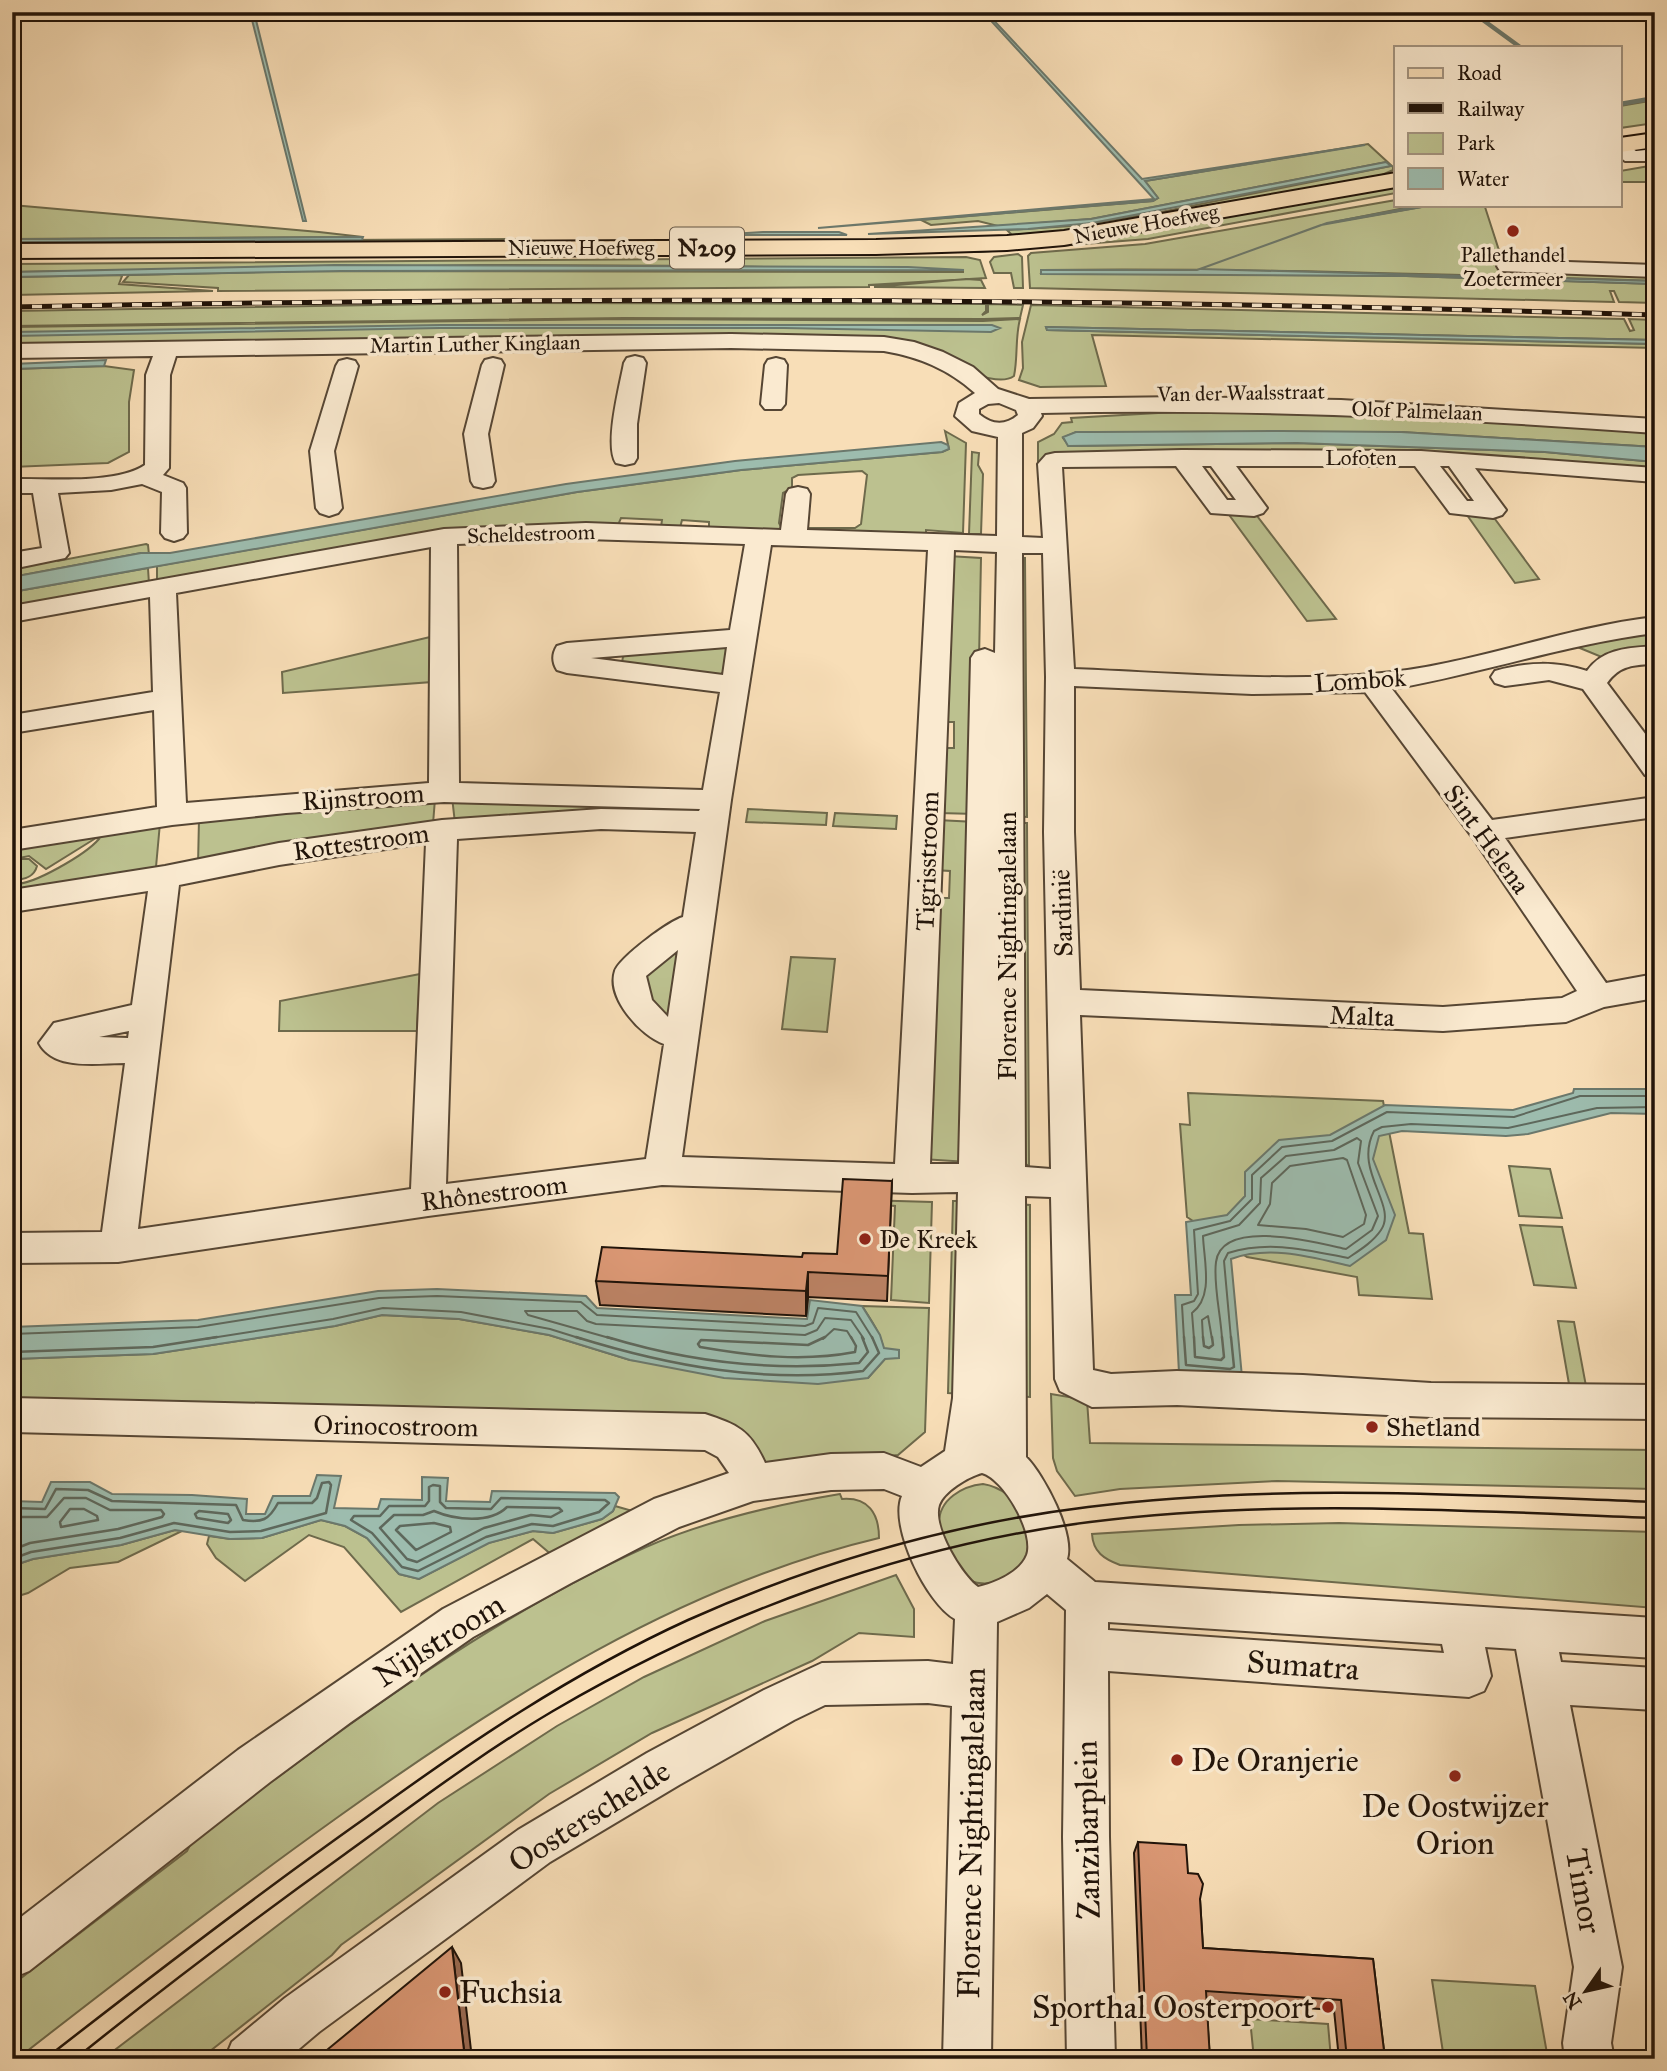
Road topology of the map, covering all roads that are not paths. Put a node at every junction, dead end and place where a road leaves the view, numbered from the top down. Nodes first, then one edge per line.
1 (1655, 140) edge
2 (1622, 146) edge
3 (1622, 148) edge
4 (1655, 155) edge
5 (1394, 180) edge
6 (12, 251) edge
7 (1508, 266) dead end
8 (1655, 271) edge
9 (12, 351) edge
10 (164, 358) junction
11 (635, 363) junction
12 (699, 364) dead end
13 (750, 364) dead end
14 (493, 365) junction
15 (346, 366) junction
16 (880, 366) dead end
17 (905, 366) dead end
18 (1123, 403) junction
19 (773, 404) dead end
20 (1179, 406) junction
21 (1655, 408) edge
22 (1003, 413) junction
23 (1655, 426) edge
24 (1182, 457) junction
25 (625, 458) dead end
26 (1217, 458) junction
27 (1421, 458) junction
28 (1066, 459) joint
29 (1456, 459) junction
30 (1655, 475) edge
31 (147, 477) junction
32 (482, 481) dead end
33 (44, 485) junction
34 (12, 486) edge
35 (798, 494) dead end
36 (330, 508) dead end
37 (174, 533) dead end
38 (444, 537) junction
39 (759, 537) junction
40 (793, 538) junction
41 (940, 543) junction
42 (997, 544) junction
43 (1056, 546) junction
44 (12, 561) edge
45 (163, 588) junction
46 (12, 614) edge
47 (1655, 625) edge
48 (743, 638) junction
49 (1655, 655) edge
50 (1534, 661) junction
51 (1060, 677) junction
52 (1593, 683) junction
53 (736, 684) junction
54 (1379, 693) junction
55 (169, 698) junction
56 (12, 724) edge
57 (1655, 768) edge
58 (444, 792) junction
59 (1655, 808) edge
60 (715, 811) junction
61 (172, 815) junction
62 (442, 830) junction
63 (1484, 831) junction
64 (12, 840) edge
65 (165, 877) junction
66 (12, 901) edge
67 (698, 928) junction
68 (1655, 986) edge
69 (1598, 996) junction
70 (1065, 1002) junction
71 (148, 1014) junction
72 (682, 1036) junction
73 (143, 1051) junction
74 (662, 1171) junction
75 (912, 1179) junction
76 (992, 1180) junction
77 (1069, 1184) junction
78 (428, 1201) junction
79 (118, 1247) junction
80 (12, 1248) edge
81 (1655, 1402) edge
82 (12, 1415) edge
83 (964, 1460) junction
84 (1006, 1462) junction
85 (753, 1483) junction
86 (926, 1487) junction
87 (1045, 1567) junction
88 (1087, 1601) junction
89 (976, 1607) junction
90 (1460, 1626) junction
91 (1534, 1631) junction
92 (1655, 1638) edge
93 (1085, 1650) junction
94 (1544, 1682) junction
95 (973, 1687) junction
96 (1655, 1689) edge
97 (12, 1954) edge
98 (249, 2059) edge
99 (967, 2059) edge
100 (1091, 2059) edge
101 (1590, 2059) edge

1 - 2 main road
3 - 4 street
5 - 6 main road, Nieuwe Hoefweg / N209
7 - 8 street
9 - 10 street, Martin Luther Kinglaan
10 - 15 street
10 - 22 street, Martin Luther Kinglaan
10 - 31 street
11 - 12 street
11 - 14 street
11 - 25 street
13 - 19 street
14 - 15 street
14 - 32 street
15 - 36 street
16 - 17 street
18 - 20 street, Olof Palmelaan
18 - 21 street, Van der Waalsstraat
18 - 22 street, Olof Palmelaan
20 - 22 street, Olof Palmelaan
20 - 23 street, Olof Palmelaan
22 - 42 street, Florence Nightingalelaan
24 - 26 street, Lofoten
24 - 26 street
24 - 28 street, Lofoten
26 - 27 street, Lofoten
27 - 29 street, Lofoten
27 - 29 street
28 - 43 street, Sardinië
29 - 30 street, Lofoten
31 - 33 street
31 - 37 street
33 - 34 street
33 - 44 street
35 - 40 street
38 - 39 street, Scheldestroom
38 - 45 street, Scheldestroom
38 - 58 street
39 - 40 street, Scheldestroom
39 - 48 street
40 - 41 street, Scheldestroom
41 - 42 street, Scheldestroom
41 - 75 street, Tigrisstroom
42 - 43 street, Scheldestroom
42 - 76 street, Florence Nightingalelaan
43 - 51 street, Sardinië
45 - 46 street, Scheldestroom
45 - 55 street
47 - 50 street, Lombok
48 - 53 street
48 - 53 street
49 - 52 street
50 - 52 street, Lombok
50 - 54 street, Lombok
51 - 54 street, Lombok
51 - 70 street, Sardinië
52 - 57 street
53 - 60 street
54 - 63 street, Sint Helena
55 - 56 street
55 - 61 street
58 - 60 street, Rijnstroom
58 - 61 street, Rijnstroom
59 - 63 street
60 - 62 street, Rottestroom
60 - 67 street
61 - 64 street, Rijnstroom
62 - 65 street, Rottestroom
62 - 78 street
63 - 69 street, Sint Helena
65 - 66 street, Rottestroom
65 - 71 street
67 - 72 street
67 - 72 street
68 - 69 street, Malta
69 - 70 street, Malta
70 - 77 street, Sardinië
71 - 73 street
71 - 73 street
72 - 74 street
73 - 79 street
74 - 75 street, Rhônestroom
74 - 78 street, Rhônestroom
75 - 76 street, Rhônestroom
76 - 77 street
76 - 83 street, Florence Nightingalelaan
76 - 84 street, Florence Nightingalelaan
77 - 81 street, Sardinië
78 - 79 street, Rhônestroom
79 - 80 street, Rhônestroom
82 - 85 street, Orinocostroom
83 - 84 street
83 - 86 street
84 - 87 street
85 - 86 street, Nijlstroom
85 - 97 street, Nijlstroom
86 - 89 street
87 - 88 street
87 - 89 street
88 - 90 street
88 - 93 street, Zanzibarplein
89 - 95 street, Florence Nightingalelaan
90 - 91 street
90 - 93 street, Sumatra
91 - 92 street
91 - 94 street, Timor
93 - 100 street, Zanzibarplein
94 - 96 street
94 - 101 street, Timor
95 - 98 street, Oosterschelde
95 - 99 street, Florence Nightingalelaan

